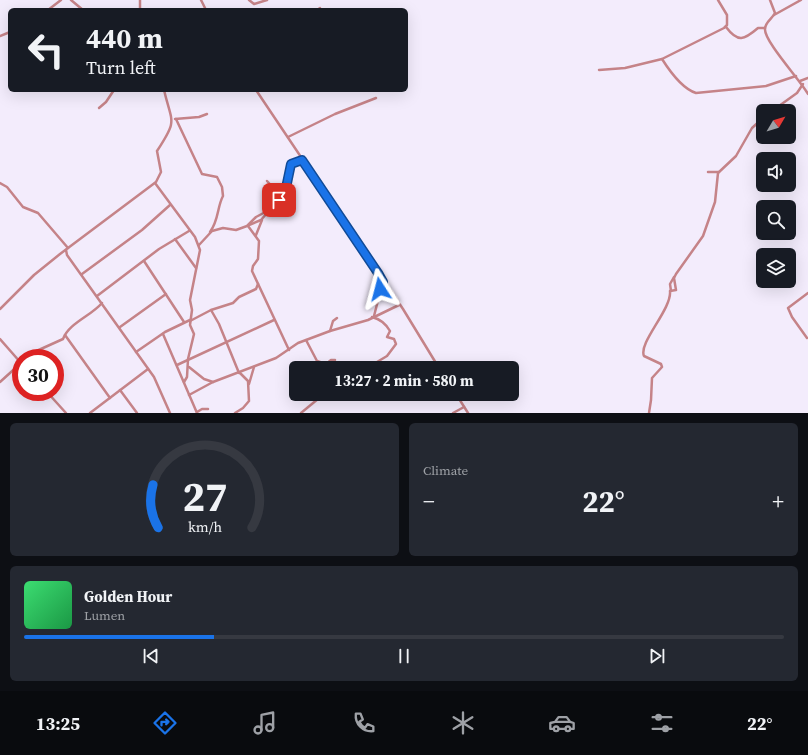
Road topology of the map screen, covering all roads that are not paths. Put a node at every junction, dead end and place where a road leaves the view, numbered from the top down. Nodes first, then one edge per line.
1 (61, 0) edge
2 (71, 0) edge
3 (249, 0) edge
4 (267, 0) edge
5 (718, 0) edge
6 (770, 0) edge
7 (801, 0) edge
8 (51, 8) edge
9 (81, 8) edge
10 (773, 16) junction
11 (726, 27) junction
12 (765, 28) junction
13 (662, 59) junction
14 (599, 70) dead end
15 (796, 76) junction
16 (808, 78) edge
17 (800, 81) junction
18 (803, 84) junction
19 (113, 92) edge
20 (165, 92) edge
21 (257, 92) edge
22 (808, 94) edge
23 (376, 98) dead end
24 (782, 104) edge
25 (99, 108) dead end
26 (207, 114) dead end
27 (174, 119) junction
28 (756, 124) edge
29 (288, 137) junction
30 (302, 160) junction
31 (708, 172) dead end
32 (719, 172) junction
33 (267, 181) dead end
34 (0, 183) edge
35 (155, 183) junction
36 (282, 197) junction
37 (170, 205) junction
38 (267, 212) junction
39 (262, 219) junction
40 (248, 225) junction
41 (189, 231) junction
42 (210, 232) junction
43 (256, 235) junction
44 (175, 239) junction
45 (198, 244) junction
46 (67, 249) junction
47 (144, 261) junction
48 (196, 268) junction
49 (82, 274) junction
50 (675, 277) junction
51 (383, 282) junction
52 (258, 284) junction
53 (671, 291) junction
54 (808, 293) edge
55 (166, 294) junction
56 (97, 296) junction
57 (102, 303) junction
58 (400, 305) junction
59 (0, 309) edge
60 (211, 310) junction
61 (373, 317) junction
62 (337, 318) dead end
63 (190, 320) junction
64 (274, 320) junction
65 (184, 322) junction
66 (120, 327) junction
67 (330, 331) junction
68 (163, 334) junction
69 (65, 335) junction
70 (0, 338) edge
71 (807, 338) edge
72 (306, 340) junction
73 (226, 341) junction
74 (41, 349) edge
75 (289, 350) junction
76 (12, 352) edge
77 (136, 352) junction
78 (188, 359) junction
79 (335, 360) dead end
80 (318, 361) edge
81 (330, 361) edge
82 (379, 361) edge
83 (435, 361) edge
84 (176, 364) junction
85 (188, 367) junction
86 (254, 367) junction
87 (148, 369) junction
88 (12, 371) edge
89 (239, 373) junction
90 (0, 382) edge
91 (184, 382) junction
92 (214, 382) junction
93 (249, 384) junction
94 (120, 390) junction
95 (189, 395) junction
96 (110, 398) junction
97 (55, 401) edge
98 (316, 401) edge
99 (460, 401) edge
100 (464, 407) junction
101 (208, 409) dead end
102 (197, 412) edge
103 (66, 413) edge
104 (90, 413) edge
105 (137, 413) edge
106 (170, 413) edge
107 (192, 413) edge
108 (236, 413) edge
109 (301, 413) edge
110 (453, 413) edge
111 (468, 413) edge
112 (649, 413) edge

1 - 8 street
2 - 9 street
3 - 4 street
5 - 11 street
6 - 10 street
7 - 10 street
10 - 12 street
11 - 12 street
11 - 13 street
12 - 15 street
13 - 14 street
13 - 15 street
15 - 17 street
16 - 17 street
17 - 18 street
18 - 22 street
18 - 24 street
19 - 25 street
20 - 27 street
21 - 29 street
23 - 29 street
26 - 27 street
27 - 35 street
27 - 42 street
28 - 32 street
29 - 30 street
30 - 36 street
30 - 51 street
31 - 32 street
32 - 50 street
33 - 36 street
34 - 46 street
35 - 37 street
35 - 46 street
36 - 38 street
37 - 41 street
37 - 49 street
38 - 39 street
38 - 40 street
39 - 40 street
39 - 43 street
40 - 42 street
40 - 43 street
41 - 44 street
41 - 45 street
42 - 45 street
43 - 52 street
44 - 47 street
44 - 48 street
45 - 48 street
46 - 49 street
46 - 59 street
47 - 55 street
47 - 56 street
48 - 63 street
49 - 56 street
50 - 53 street
50 - 53 street
51 - 58 street
51 - 61 street
52 - 60 street
52 - 64 street
53 - 112 street
54 - 71 street
55 - 65 street
55 - 66 street
56 - 57 street
57 - 66 street
57 - 69 street
58 - 61 street
58 - 83 street
60 - 63 street
60 - 73 street
61 - 67 street
61 - 82 street
62 - 67 street
63 - 65 street
63 - 78 street
64 - 73 street
64 - 75 street
65 - 68 street
66 - 77 street
67 - 72 street
68 - 77 street
68 - 84 street
69 - 74 street
69 - 96 street
70 - 76 street
72 - 75 street
72 - 80 street
73 - 78 street
73 - 89 street
75 - 86 street
77 - 87 street
78 - 84 street
78 - 85 street
79 - 81 street
84 - 91 street
85 - 91 street
85 - 92 street
86 - 89 street
86 - 93 street
87 - 94 street
87 - 106 street
88 - 90 street
89 - 92 street
89 - 93 street
91 - 95 street
92 - 95 street
93 - 108 street
94 - 96 street
94 - 105 street
95 - 102 street
96 - 104 street
97 - 103 street
98 - 109 street
99 - 100 street
100 - 110 street
100 - 111 street
101 - 102 street
102 - 107 street

